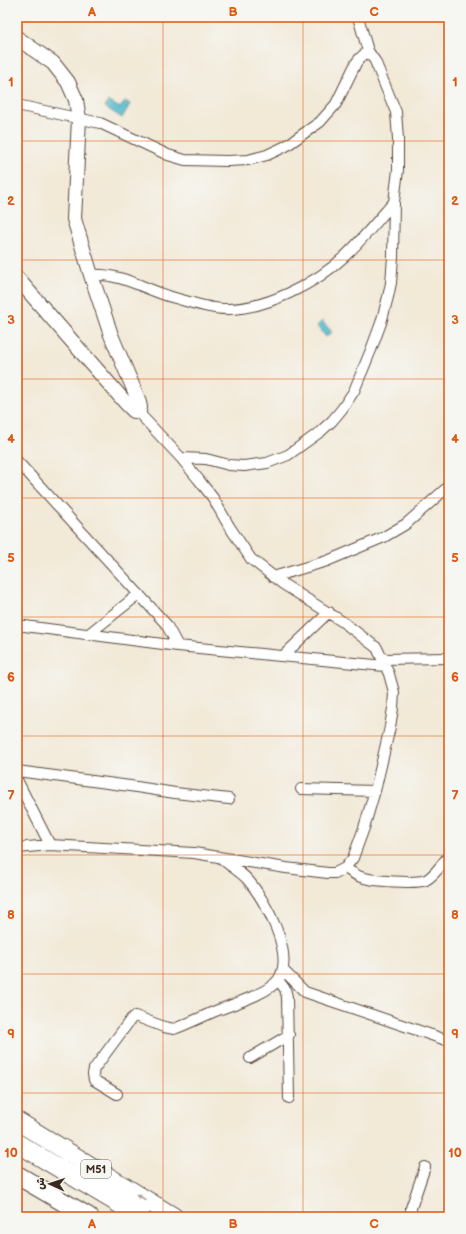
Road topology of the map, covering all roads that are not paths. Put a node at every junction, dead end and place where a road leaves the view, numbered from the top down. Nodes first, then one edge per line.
1 (358, 17) edge
2 (17, 38) edge
3 (368, 51) junction
4 (17, 105) edge
5 (79, 119) junction
6 (394, 202) junction
7 (91, 275) junction
8 (17, 278) edge
9 (138, 412) junction
10 (181, 458) junction
11 (17, 461) edge
12 (449, 486) edge
13 (273, 577) junction
14 (138, 594) junction
15 (329, 612) junction
16 (17, 624) edge
17 (90, 633) junction
18 (178, 646) junction
19 (283, 656) junction
20 (449, 658) edge
21 (384, 662) junction
22 (17, 771) edge
23 (17, 780) edge
24 (300, 789) dead end
25 (375, 791) junction
26 (229, 799) dead end
27 (50, 846) junction
28 (17, 848) edge
29 (449, 855) edge
30 (221, 858) junction
31 (345, 868) junction
32 (283, 970) junction
33 (278, 980) junction
34 (289, 1036) junction
35 (449, 1041) edge
36 (250, 1058) dead end
37 (117, 1094) dead end
38 (289, 1098) dead end
39 (17, 1121) edge
40 (17, 1143) edge
41 (425, 1167) dead end
42 (17, 1175) edge
43 (89, 1217) edge
44 (141, 1217) edge
45 (174, 1217) edge
46 (411, 1217) edge

1 - 3 street
2 - 5 street
3 - 5 street
3 - 6 street
4 - 5 street
5 - 7 street
6 - 7 street
6 - 10 street
7 - 9 street
8 - 9 street
9 - 10 street
10 - 13 street
11 - 14 street
12 - 13 street
13 - 15 street
14 - 17 street
14 - 18 street
15 - 19 street
15 - 21 street
16 - 17 street
17 - 18 street
18 - 19 street
19 - 21 street
20 - 21 street
21 - 25 street
22 - 26 street
23 - 27 street
24 - 25 street
25 - 31 street
27 - 28 street
27 - 30 street
29 - 31 street
30 - 31 street
30 - 32 street
32 - 33 street
32 - 35 street
33 - 34 street
33 - 37 street
34 - 36 street
34 - 38 street
45 -> 39 highway, M51
40 - 44 highway, M51
41 - 46 street
42 - 43 highway

